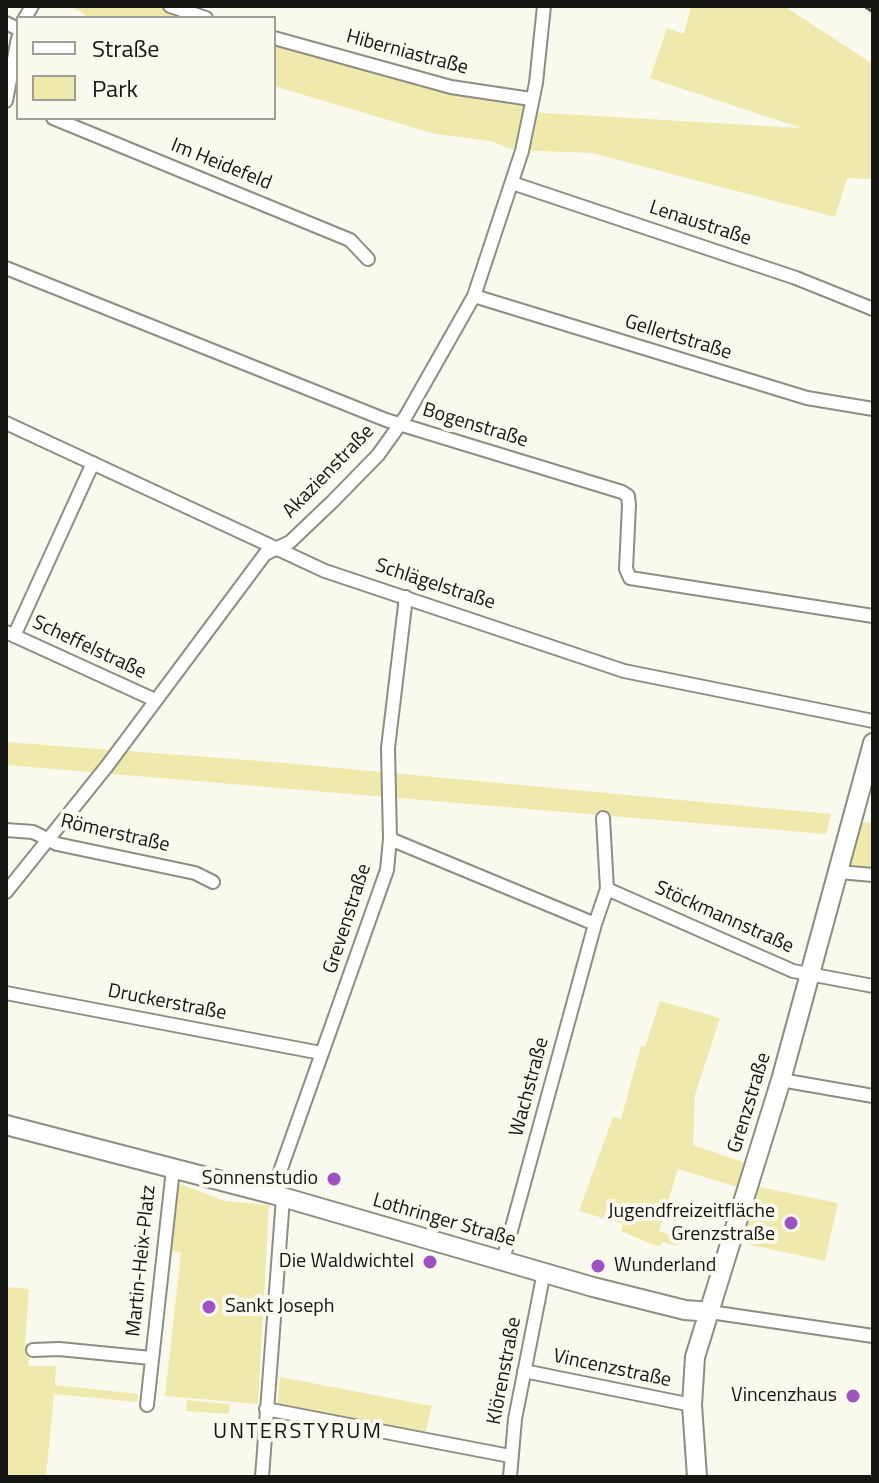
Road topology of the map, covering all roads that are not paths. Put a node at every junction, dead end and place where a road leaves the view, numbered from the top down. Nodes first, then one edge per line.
1 (170, 6) edge
2 (544, 6) edge
3 (200, 16) edge
4 (276, 39) edge
5 (16, 48) edge
6 (531, 99) junction
7 (6, 100) edge
8 (58, 120) edge
9 (512, 183) junction
10 (368, 259) dead end
11 (6, 268) edge
12 (474, 296) junction
13 (873, 309) edge
14 (873, 409) edge
15 (6, 423) edge
16 (398, 424) junction
17 (93, 463) junction
18 (275, 549) junction
19 (406, 597) junction
20 (873, 616) edge
21 (10, 634) edge
22 (155, 700) junction
23 (873, 721) edge
24 (873, 743) edge
25 (868, 784) edge
26 (603, 818) dead end
27 (6, 830) edge
28 (48, 839) junction
29 (390, 839) junction
30 (839, 872) junction
31 (873, 875) edge
32 (213, 882) dead end
33 (607, 889) junction
34 (6, 892) edge
35 (595, 924) junction
36 (811, 975) junction
37 (873, 986) edge
38 (6, 993) edge
39 (321, 1053) junction
40 (781, 1080) junction
41 (873, 1096) edge
42 (6, 1125) edge
43 (173, 1169) junction
44 (278, 1196) junction
45 (503, 1260) junction
46 (544, 1272) junction
47 (710, 1312) junction
48 (873, 1336) edge
49 (33, 1350) dead end
50 (151, 1358) junction
51 (524, 1371) junction
52 (147, 1405) dead end
53 (692, 1405) junction
54 (266, 1409) junction
55 (510, 1456) junction
56 (262, 1477) edge
57 (510, 1477) edge
58 (697, 1477) edge

1 - 3 street
2 - 6 street, Akazienstraße
4 - 6 street, Hiberniastraße
5 - 7 street
6 - 9 street, Akazienstraße
8 - 10 street, Im Heidefeld
9 - 12 street, Akazienstraße
9 - 13 street, Lenaustraße
11 - 16 street, Bogenstraße
12 - 14 street, Gellertstraße
12 - 16 street, Akazienstraße
15 - 17 street, Schlägelstraße
16 - 18 street, Akazienstraße
16 - 20 street, Bogenstraße
17 - 18 street, Schlägelstraße
17 - 21 street
18 - 19 street, Schlägelstraße
18 - 22 street, Akazienstraße
19 - 23 street, Schlägelstraße
19 - 29 street, Grevenstraße
21 - 22 street, Scheffelstraße
22 - 28 street, Akazienstraße
24 - 25 street, Grenzstraße
25 - 30 street, Grenzstraße
26 - 33 street
27 - 28 street, Römerstraße
28 - 32 street, Römerstraße
28 - 34 street, Akazienstraße
29 - 35 street
29 - 39 street, Grevenstraße
30 - 31 street
30 - 36 street, Grenzstraße
33 - 35 street
33 - 36 street, Stöckmannstraße
35 - 45 street, Wachstraße
36 - 37 street, Stöckmannstraße
36 - 40 street, Grenzstraße
38 - 39 street, Druckerstraße
39 - 44 street, Grevenstraße
40 - 41 street
40 - 47 street, Grenzstraße
42 - 43 street, Lothringer Straße
43 - 44 street, Lothringer Straße
43 - 50 street, Martin-Heix-Platz
44 - 45 street, Lothringer Straße
44 - 54 street, Grevenstraße
45 - 46 street, Lothringer Straße
46 - 47 street, Lothringer Straße
46 - 51 street, Klörenstraße
47 - 48 street, Lothringer Straße
47 - 53 street, Grenzstraße
49 - 50 street, Martin-Heix-Platz
50 - 52 street, Martin-Heix-Platz
51 - 53 street, Vincenzstraße
51 - 55 street, Klörenstraße
53 - 58 street, Grenzstraße
54 - 55 street
54 - 56 street, Grevenstraße
55 - 57 street, Klörenstraße

